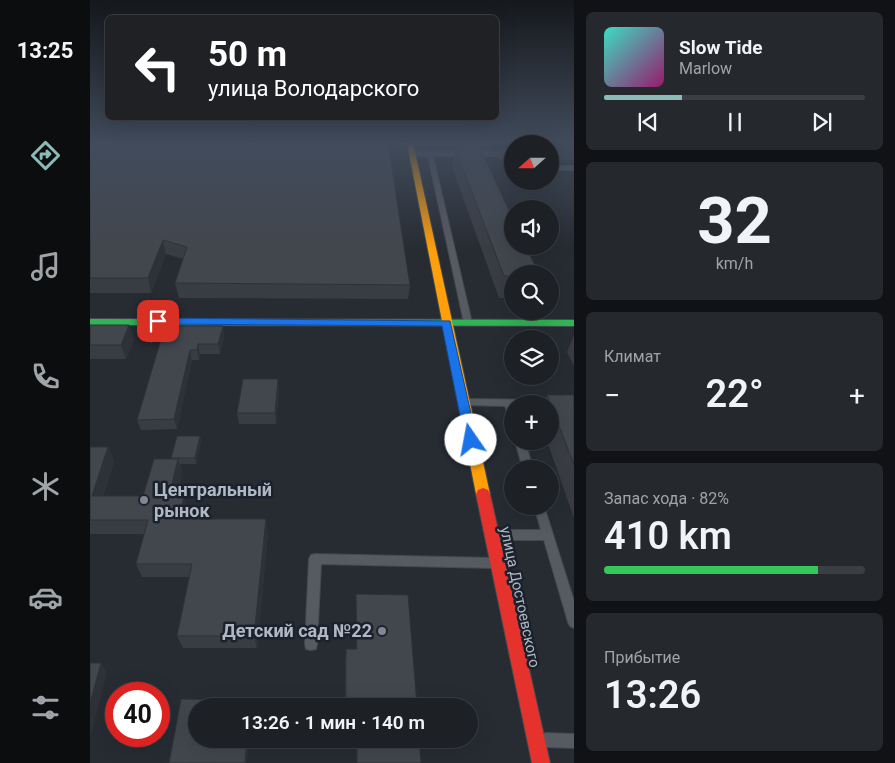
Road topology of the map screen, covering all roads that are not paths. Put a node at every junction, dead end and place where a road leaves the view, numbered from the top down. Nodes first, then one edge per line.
1 (418, 179) edge
2 (436, 179) edge
3 (158, 321) junction
4 (90, 322) edge
5 (446, 323) junction
6 (468, 323) junction
7 (574, 323) edge
8 (152, 338) dead end
9 (463, 402) junction
10 (504, 403) edge
11 (559, 403) edge
12 (574, 403) edge
13 (542, 515) edge
14 (492, 535) junction
15 (548, 536) junction
16 (498, 563) junction
17 (574, 622) edge
18 (311, 644) dead end
19 (536, 740) junction
20 (574, 741) edge
21 (541, 763) edge

1 - 5 street, улица Достоевского
2 - 6 lane
3 - 4 street
3 - 5 street
3 - 8 lane
5 - 6 street
5 - 9 street, улица Достоевского
6 - 7 street
9 - 10 lane
9 - 14 street, улица Достоевского
11 - 12 lane
13 - 15 lane
14 - 15 lane
14 - 16 street, улица Достоевского
15 - 17 lane
16 - 18 lane
16 - 19 street, улица Достоевского
19 - 20 lane
19 - 21 street, улица Достоевского

